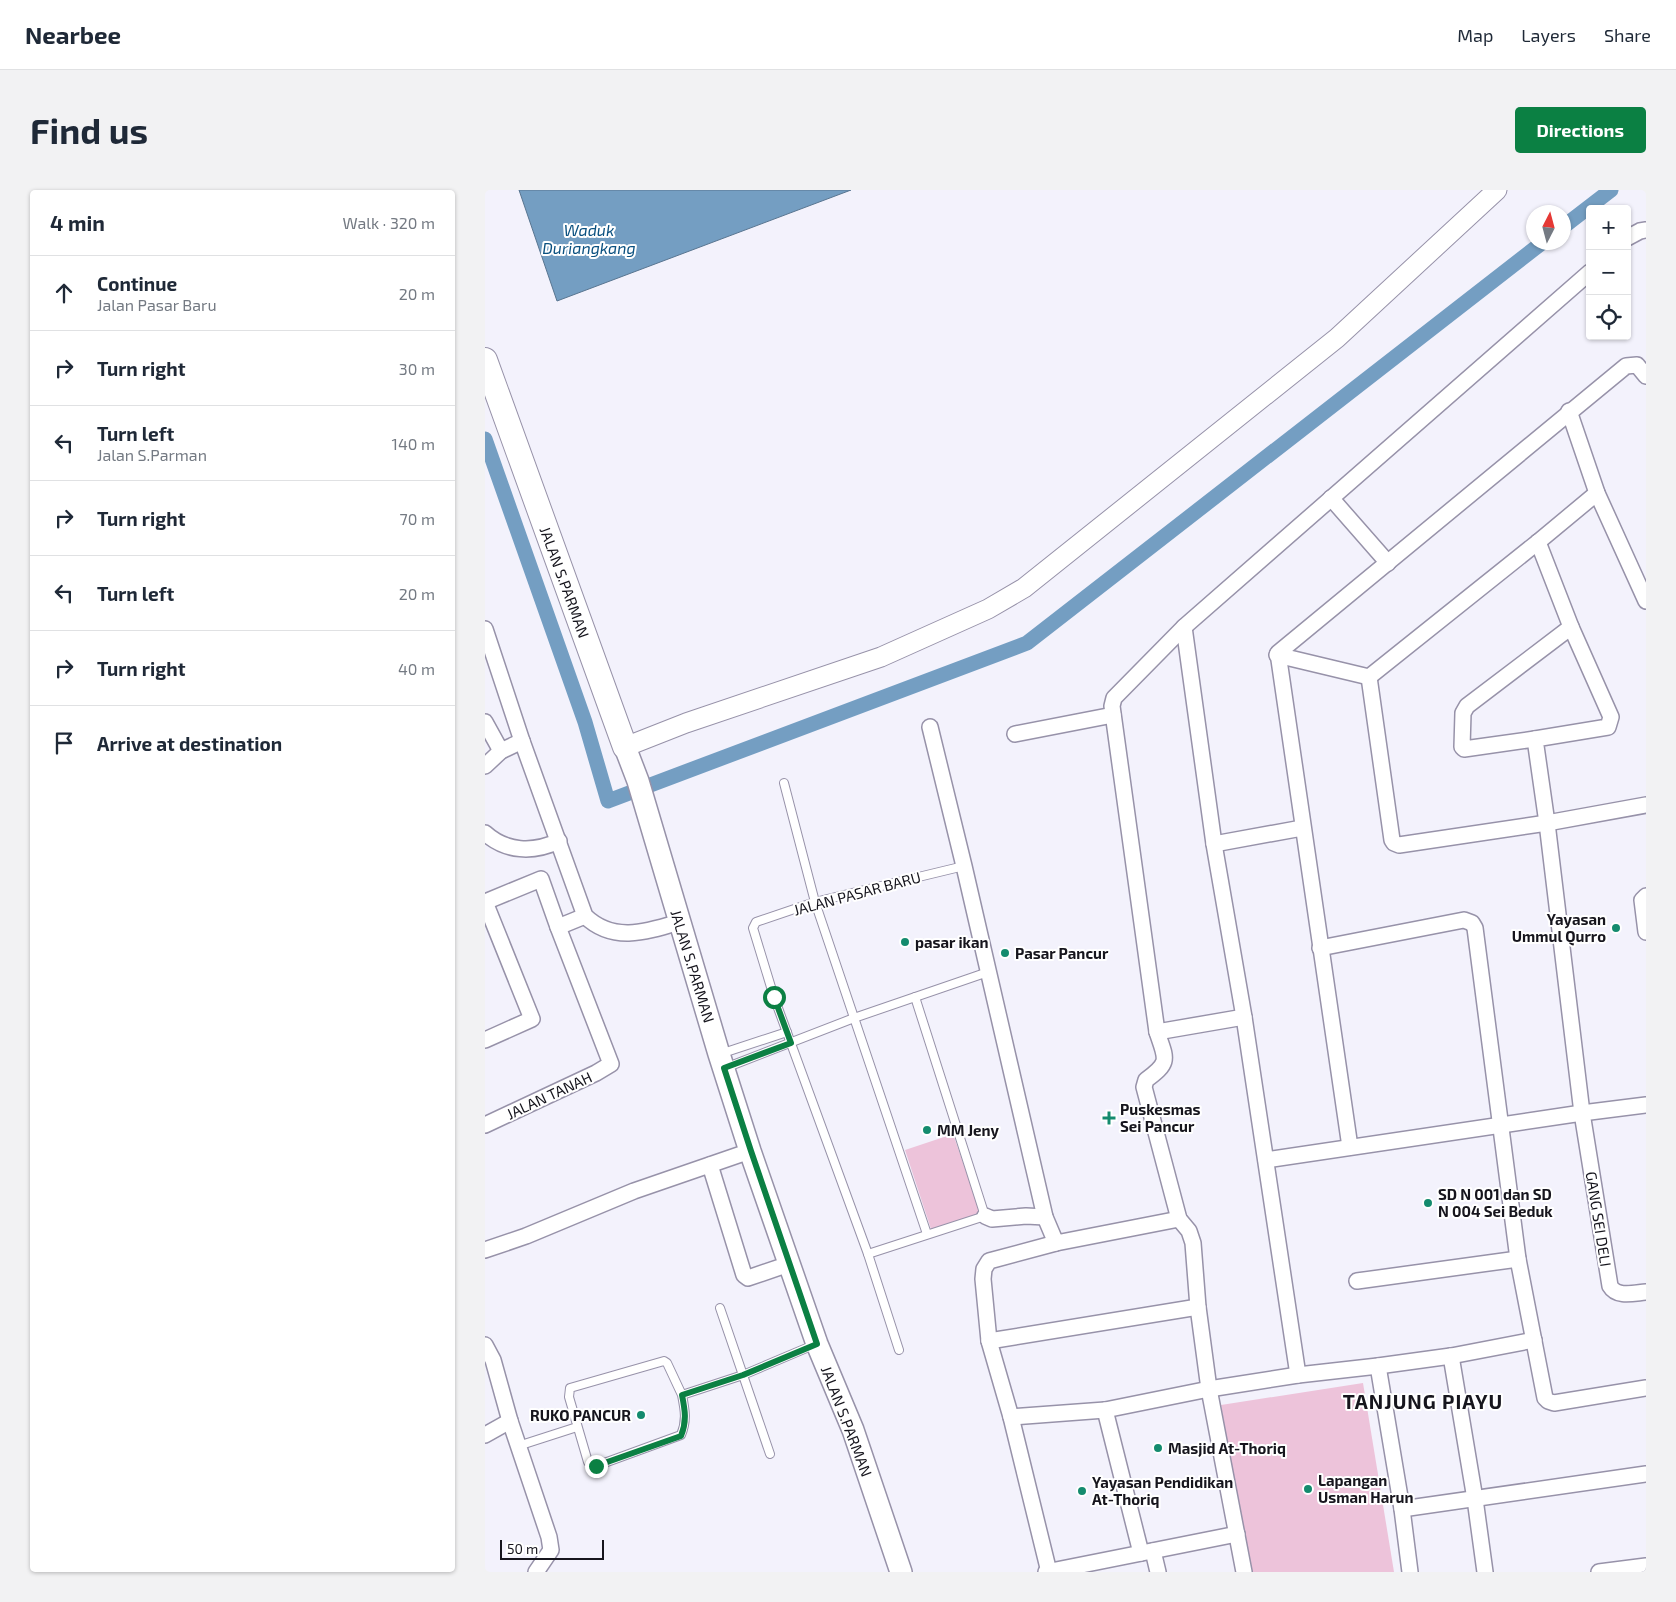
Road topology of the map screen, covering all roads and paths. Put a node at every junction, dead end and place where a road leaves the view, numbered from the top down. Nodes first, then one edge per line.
1 (1497, 190) edge
2 (1646, 230) edge
3 (1631, 236) edge
4 (1586, 275) edge
5 (485, 360) edge
6 (1646, 376) edge
7 (1569, 412) junction
8 (1597, 493) junction
9 (1331, 498) junction
10 (1538, 542) junction
11 (1388, 563) junction
12 (1646, 601) edge
13 (1571, 627) junction
14 (1184, 628) junction
15 (485, 629) edge
16 (1277, 655) junction
17 (1369, 677) junction
18 (1113, 715) junction
19 (485, 724) edge
20 (930, 727) dead end
21 (1015, 734) dead end
22 (1535, 739) junction
23 (522, 742) junction
24 (625, 747) junction
25 (501, 751) junction
26 (485, 766) edge
27 (784, 783) dead end
28 (1646, 805) edge
29 (1547, 823) junction
30 (1302, 828) junction
31 (485, 832) edge
32 (559, 841) junction
33 (1214, 844) junction
34 (964, 866) junction
35 (1646, 896) edge
36 (485, 902) edge
37 (815, 902) junction
38 (585, 916) junction
39 (679, 922) junction
40 (558, 927) junction
41 (1646, 932) edge
42 (1320, 948) junction
43 (989, 972) junction
44 (915, 997) junction
45 (1244, 1017) junction
46 (853, 1018) junction
47 (787, 1032) junction
48 (1157, 1032) junction
49 (485, 1040) edge
50 (791, 1043) junction
51 (722, 1061) junction
52 (1646, 1105) edge
53 (1582, 1113) junction
54 (1501, 1124) junction
55 (485, 1125) edge
56 (1350, 1148) junction
57 (751, 1151) junction
58 (1266, 1160) junction
59 (710, 1165) junction
60 (985, 1216) junction
61 (1045, 1217) junction
62 (1179, 1219) junction
63 (927, 1234) junction
64 (1055, 1243) junction
65 (485, 1250) edge
66 (867, 1254) junction
67 (1518, 1260) junction
68 (789, 1264) junction
69 (1357, 1281) dead end
70 (1646, 1292) edge
71 (1198, 1306) junction
72 (720, 1308) dead end
73 (1534, 1340) junction
74 (989, 1341) junction
75 (817, 1344) junction
76 (485, 1345) edge
77 (899, 1350) dead end
78 (1451, 1356) junction
79 (1379, 1366) junction
80 (743, 1375) junction
81 (1298, 1375) junction
82 (1646, 1388) edge
83 (1209, 1389) junction
84 (682, 1395) junction
85 (1105, 1410) junction
86 (1011, 1417) junction
87 (510, 1421) junction
88 (577, 1427) junction
89 (485, 1435) edge
90 (518, 1446) junction
91 (770, 1454) dead end
92 (1646, 1474) edge
93 (1475, 1499) junction
94 (1403, 1509) junction
95 (1237, 1534) junction
96 (1147, 1552) junction
97 (1640, 1568) edge
98 (536, 1572) edge
99 (901, 1572) edge
100 (1048, 1572) edge
101 (1158, 1572) edge
102 (1244, 1572) edge
103 (1410, 1572) edge
104 (1485, 1572) edge
105 (1599, 1572) edge

1 - 24 street
2 - 3 street
4 - 9 street
5 - 24 main road, JALAN S.PARMAN
6 - 7 street
7 - 8 street
7 - 11 street
8 - 10 street
8 - 12 street
9 - 11 street
9 - 14 street
10 - 13 street
10 - 17 street
11 - 16 street
13 - 22 street
13 - 22 street
14 - 18 street
14 - 33 street
15 - 23 street
16 - 17 street
16 - 30 street
17 - 29 street
18 - 21 street
18 - 48 street
19 - 25 street
20 - 34 street
22 - 29 street, GANG SEI DELI
23 - 25 street
23 - 32 street
24 - 39 main road, JALAN S.PARMAN
25 - 26 street
27 - 37 lane
28 - 29 street
29 - 53 street, GANG SEI DELI
30 - 33 street
30 - 42 street
31 - 32 street
32 - 38 street
33 - 45 street
34 - 37 lane, JALAN PASAR BARU
34 - 43 street
35 - 41 street
36 - 40 street
36 - 49 street
37 - 46 lane
37 - 47 lane, JALAN PASAR BARU
38 - 39 street
38 - 40 street
39 - 51 main road, JALAN S.PARMAN
40 - 55 street, JALAN TANAH
42 - 54 street
42 - 56 street
43 - 44 lane
43 - 61 street
44 - 46 lane
44 - 60 lane
45 - 48 street
45 - 58 street
46 - 50 lane
46 - 63 lane
47 - 50 lane, JALAN PASAR BARU
47 - 51 lane
48 - 62 street
50 - 51 lane
50 - 66 lane, JALAN PASAR BARU
51 - 57 main road, JALAN S.PARMAN
52 - 53 street
53 - 54 street
53 - 70 street, GANG SEI DELI
54 - 56 street
54 - 67 street
56 - 58 street
57 - 59 street
57 - 68 main road, JALAN S.PARMAN
58 - 81 street
59 - 65 street
59 - 68 street
60 - 61 street
60 - 63 lane
61 - 64 street
62 - 64 street
62 - 71 street
63 - 66 lane
64 - 74 street
66 - 77 lane, JALAN PASAR BARU
67 - 69 street
67 - 73 street
68 - 75 main road, JALAN S.PARMAN
71 - 74 street
71 - 83 street
72 - 80 lane
73 - 78 street
73 - 82 street
74 - 86 street
75 - 80 lane
75 - 99 main road, JALAN S.PARMAN
76 - 87 street
78 - 79 street
78 - 93 street
79 - 81 street
79 - 94 street
80 - 84 lane
80 - 91 lane
81 - 83 street
83 - 85 street
83 - 95 street
84 - 88 lane
84 - 88 lane
85 - 86 street
85 - 96 street
86 - 100 street
87 - 89 street
87 - 90 street
88 - 90 lane
90 - 98 street
92 - 93 street
93 - 94 street
93 - 104 street
94 - 103 street
95 - 96 street
95 - 102 street
96 - 100 street
96 - 101 street
97 - 105 street

